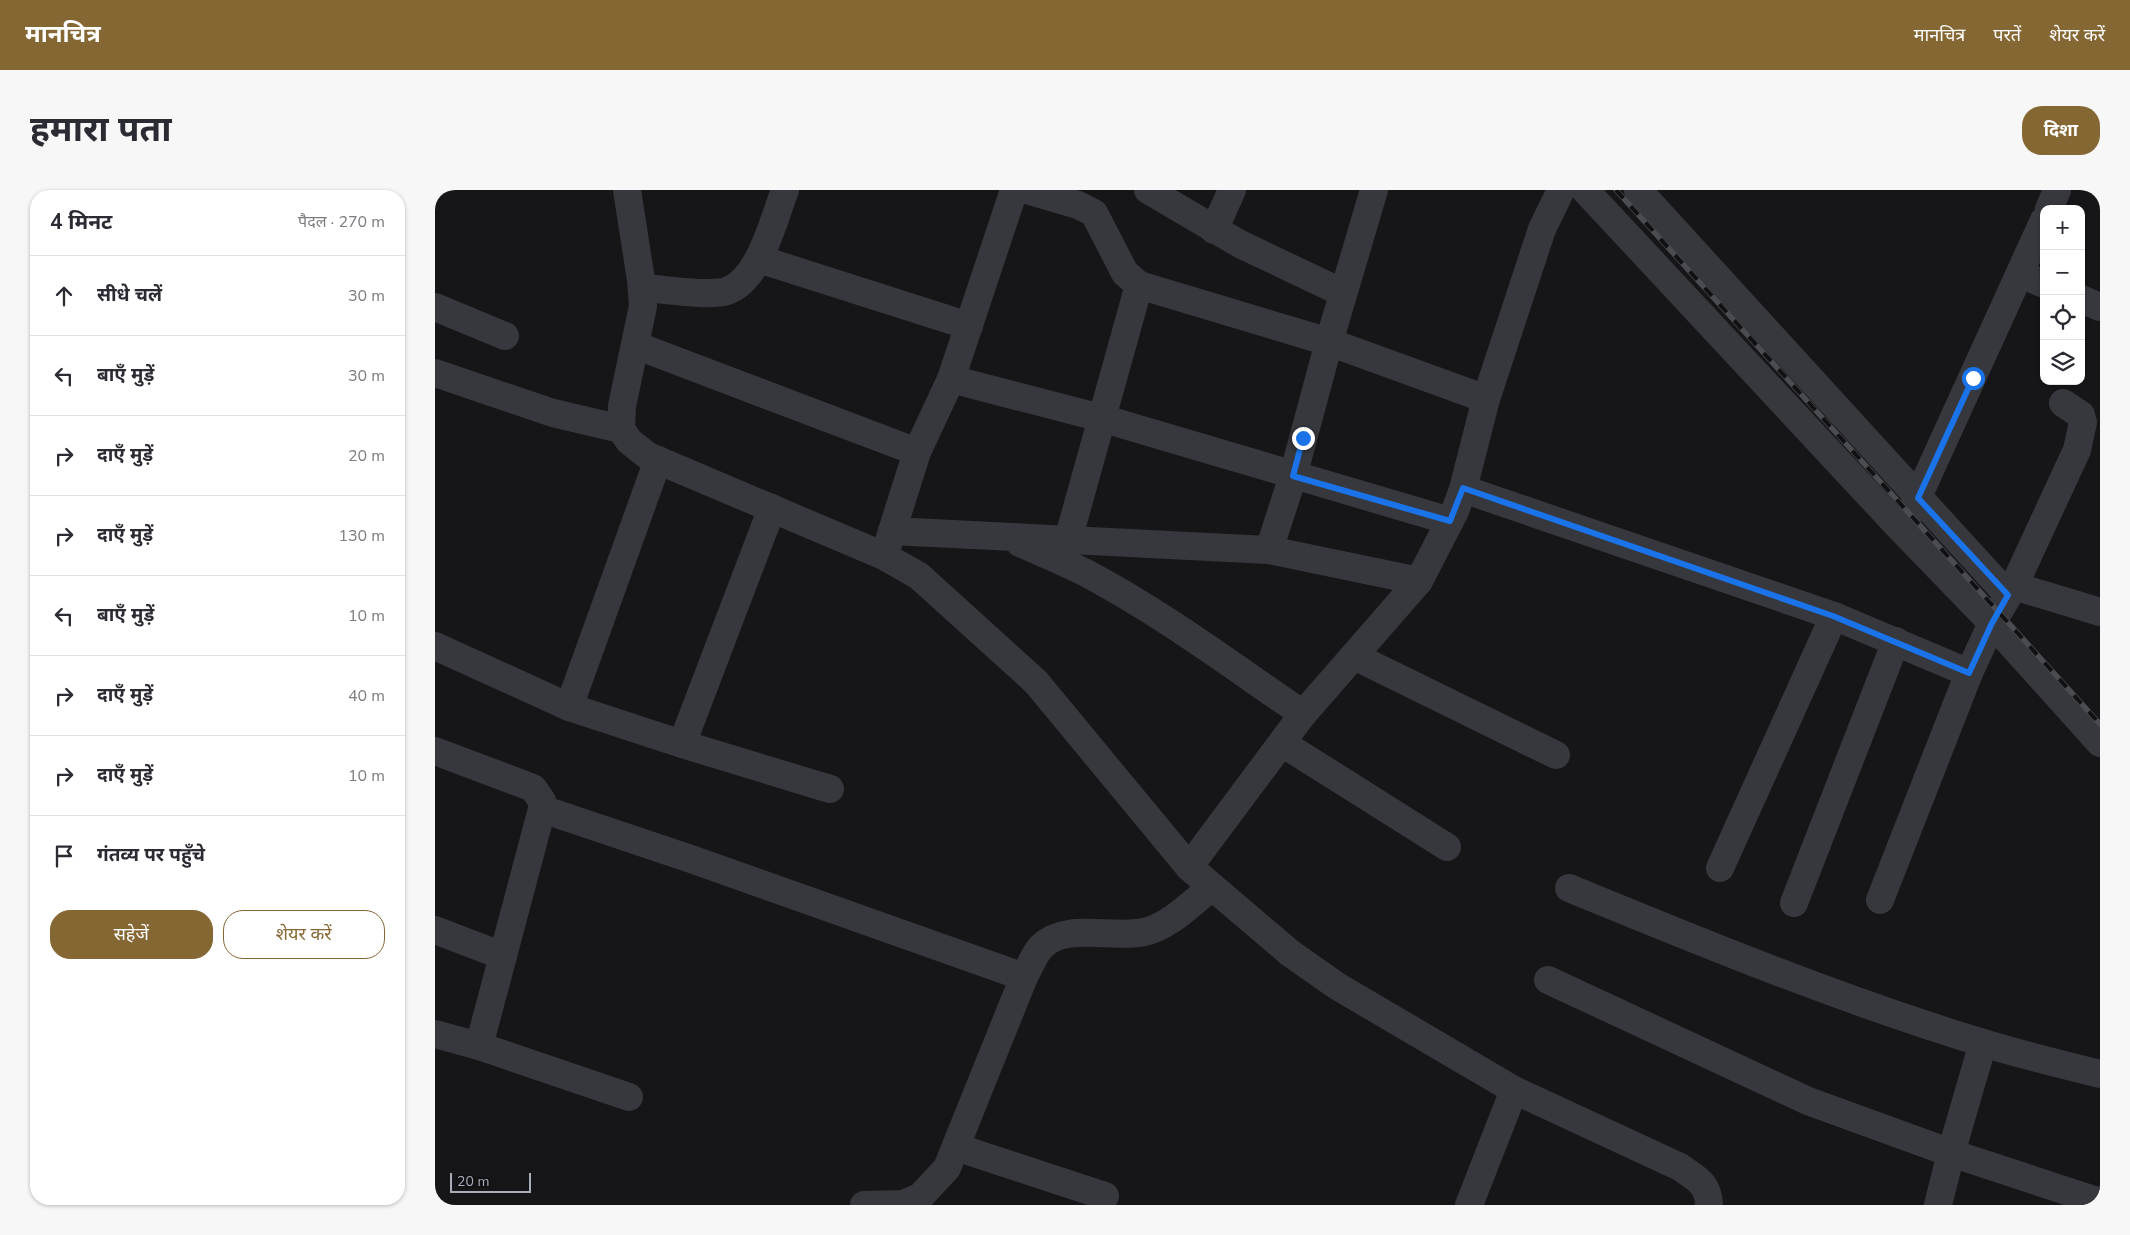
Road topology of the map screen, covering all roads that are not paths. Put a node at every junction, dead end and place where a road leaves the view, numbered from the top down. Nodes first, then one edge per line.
1 (627, 190) edge
2 (785, 190) edge
3 (1014, 190) edge
4 (1027, 190) edge
5 (1148, 190) edge
6 (1232, 190) edge
7 (1374, 190) edge
8 (1561, 190) edge
9 (1585, 190) edge
10 (1638, 190) edge
11 (2057, 190) edge
12 (2051, 205) edge
13 (1214, 230) junction
14 (2040, 240) edge
15 (759, 259) junction
16 (2032, 279) edge
17 (1139, 285) junction
18 (642, 288) junction
19 (1343, 293) junction
20 (2085, 301) edge
21 (2100, 307) edge
22 (435, 308) edge
23 (969, 326) junction
24 (505, 336) dead end
25 (1329, 342) junction
26 (635, 345) junction
27 (435, 373) edge
28 (951, 379) junction
29 (1486, 399) junction
30 (2063, 403) dead end
31 (1101, 418) junction
32 (621, 429) junction
33 (917, 452) junction
34 (658, 460) junction
35 (1293, 476) junction
36 (1463, 488) junction
37 (1918, 498) junction
38 (772, 508) junction
39 (1450, 521) junction
40 (1899, 527) junction
41 (1007, 537) junction
42 (1068, 540) junction
43 (888, 543) junction
44 (1269, 550) junction
45 (1419, 581) junction
46 (2011, 590) junction
47 (2100, 612) edge
48 (1833, 616) junction
49 (1992, 623) junction
50 (1896, 641) junction
51 (435, 646) edge
52 (1353, 656) junction
53 (1969, 673) junction
54 (569, 707) junction
55 (1303, 714) junction
56 (1282, 742) junction
57 (2100, 743) edge
58 (682, 744) junction
59 (435, 751) edge
60 (1556, 755) dead end
61 (830, 789) dead end
62 (542, 809) junction
63 (1447, 848) dead end
64 (1189, 868) junction
65 (1720, 868) dead end
66 (1211, 888) junction
67 (1569, 888) dead end
68 (1880, 900) dead end
69 (1794, 903) dead end
70 (435, 930) edge
71 (503, 956) junction
72 (1024, 977) junction
73 (1549, 980) dead end
74 (435, 1034) edge
75 (1983, 1043) junction
76 (479, 1046) junction
77 (2100, 1074) edge
78 (1514, 1090) junction
79 (629, 1097) dead end
80 (956, 1147) junction
81 (1951, 1153) junction
82 (1105, 1196) dead end
83 (2096, 1197) edge
84 (864, 1205) edge
85 (1469, 1205) edge
86 (1709, 1205) edge
87 (1938, 1205) edge

1 - 18 street
2 - 15 street
3 - 23 street
4 - 17 street
5 - 13 street
6 - 13 street
7 - 19 street
8 - 29 street
9 - 40 street
10 - 37 street
11 - 12 street
13 - 19 street
14 - 16 street
15 - 18 street
15 - 23 street
16 - 37 street
17 - 25 street
17 - 31 street
18 - 26 street
19 - 25 street
20 - 21 street
22 - 24 street
23 - 28 street
25 - 29 street
25 - 35 street
26 - 32 street
26 - 33 street
27 - 32 street
28 - 31 street
28 - 33 street
29 - 36 street
30 - 46 street
31 - 35 street
31 - 42 street
32 - 34 street
33 - 43 street
34 - 38 street
34 - 54 street
35 - 39 street
35 - 44 street
36 - 39 street
36 - 48 street
37 - 40 street
37 - 46 street
38 - 43 street
38 - 58 street
39 - 45 street
40 - 49 street
41 - 42 street
41 - 43 street
41 - 55 street
42 - 44 street
43 - 64 street
44 - 45 street
45 - 52 street
46 - 47 street
46 - 49 street
48 - 50 street
48 - 65 street
49 - 53 street
49 - 57 street
50 - 53 street
50 - 69 street
51 - 54 street
52 - 55 street
52 - 60 street
53 - 68 street
54 - 58 street
55 - 56 street
56 - 63 street
56 - 64 street
58 - 61 street
59 - 62 street
62 - 71 street
62 - 72 street
64 - 66 street
66 - 72 street
66 - 78 street
67 - 75 street
70 - 71 street
71 - 76 street
72 - 80 street
73 - 81 street
74 - 76 street
75 - 77 street
75 - 81 street
76 - 79 street
78 - 85 street
78 - 86 street
80 - 82 street
80 - 84 street
81 - 83 street
81 - 87 street

